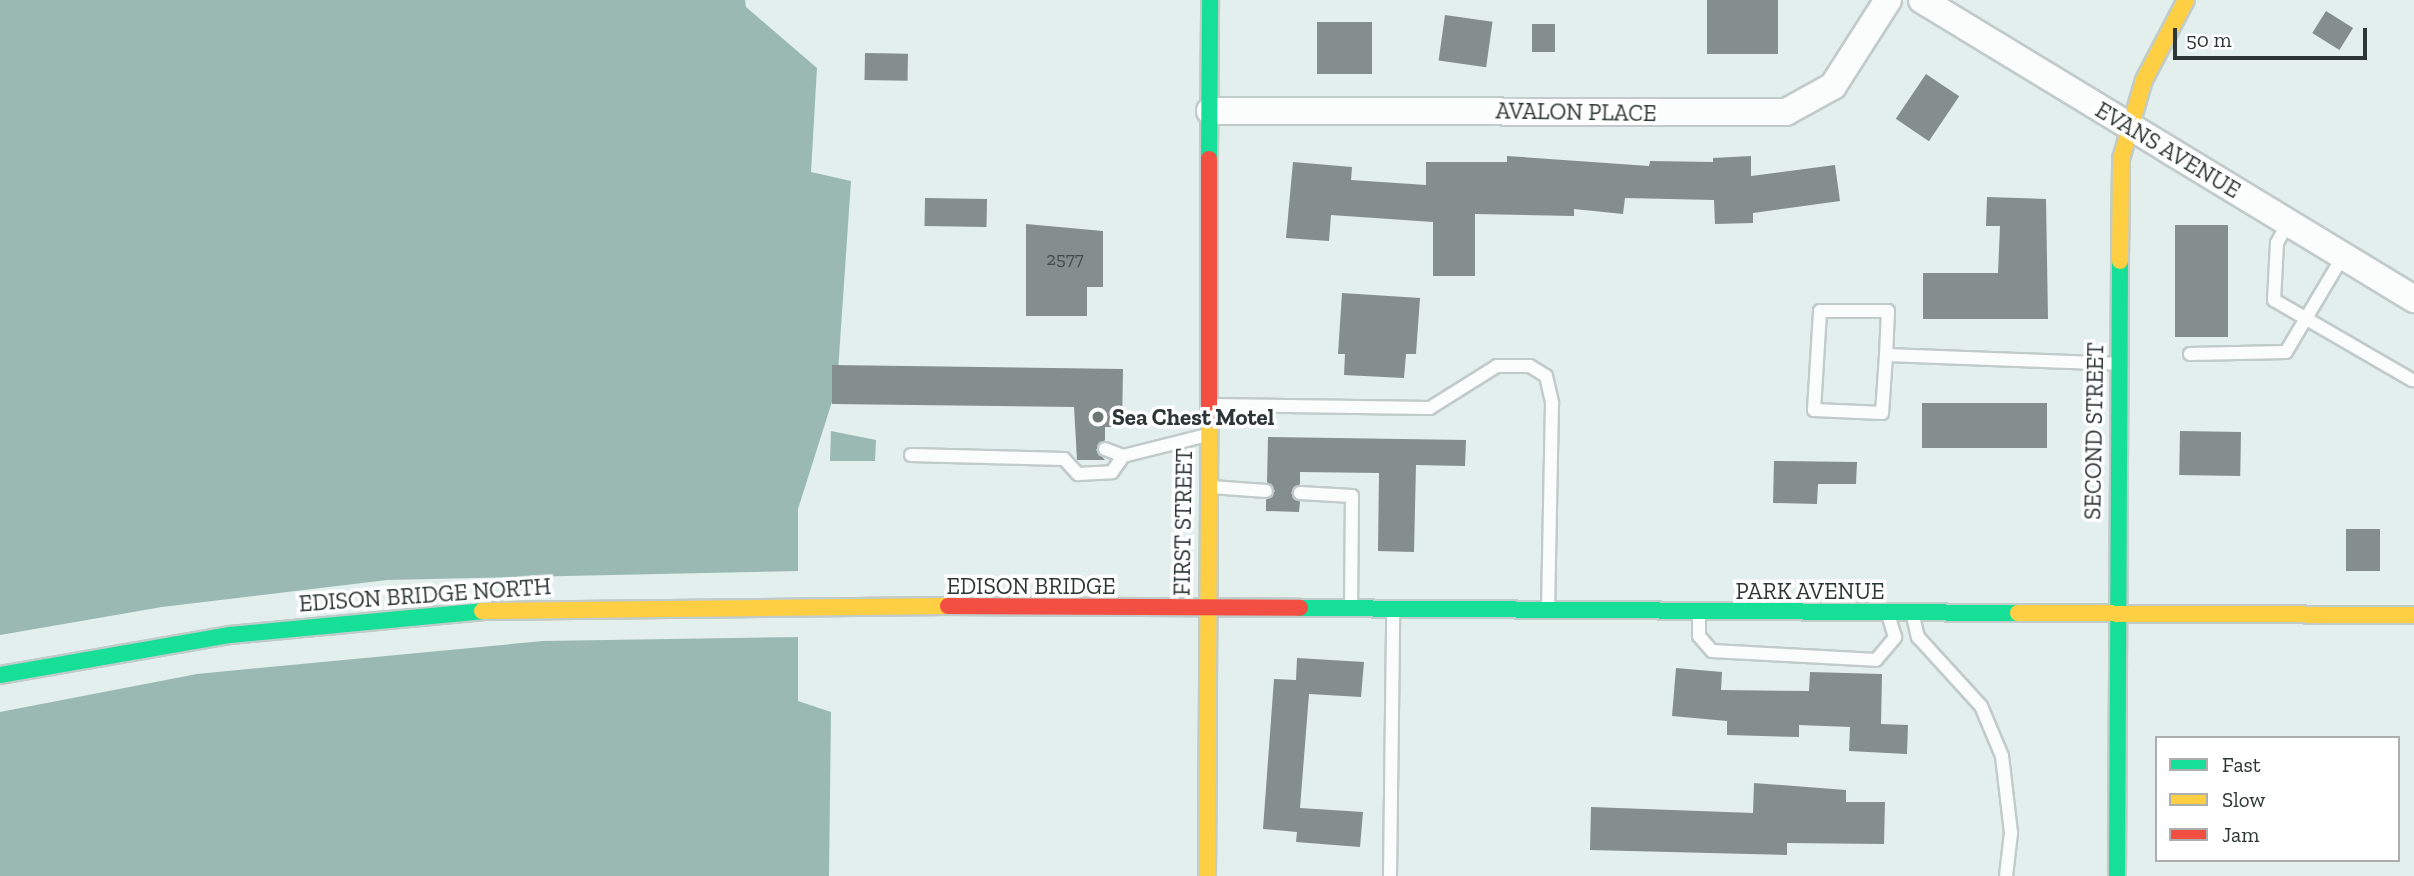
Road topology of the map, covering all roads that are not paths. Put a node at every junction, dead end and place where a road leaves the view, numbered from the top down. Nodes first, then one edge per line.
1 (1210, 0) edge
2 (1888, 0) edge
3 (1922, 0) edge
4 (2186, 0) edge
5 (1210, 111) junction
6 (2127, 125) junction
7 (2288, 223) junction
8 (2343, 256) junction
9 (2414, 299) edge
10 (2305, 318) junction
11 (2190, 354) dead end
12 (1886, 355) junction
13 (2117, 364) junction
14 (2412, 380) dead end
15 (1207, 405) junction
16 (1207, 435) junction
17 (1105, 449) dead end
18 (911, 455) dead end
19 (1122, 456) junction
20 (1206, 486) junction
21 (1266, 491) dead end
22 (1300, 493) dead end
23 (856, 608) joint
24 (1205, 610) junction
25 (1351, 611) junction
26 (1393, 611) junction
27 (1548, 612) junction
28 (1699, 612) junction
29 (1889, 614) junction
30 (1912, 615) junction
31 (2115, 615) junction
32 (2414, 615) edge
33 (0, 675) edge
34 (1207, 876) edge
35 (1390, 876) edge
36 (2006, 876) edge
37 (2117, 876) edge

1 - 5 main road, FIRST STREET
2 - 5 street, AVALON PLACE
3 - 6 street, EVANS AVENUE
4 - 6 main road, SECOND STREET
5 - 15 main road, FIRST STREET
6 - 7 street, EVANS AVENUE
6 - 13 main road, SECOND STREET
7 - 8 street, EVANS AVENUE
7 - 10 lane
8 - 9 street, EVANS AVENUE
8 - 10 lane
10 - 11 lane
10 - 14 lane
12 - 12 lane
12 - 13 lane
13 - 31 main road, SECOND STREET
15 - 16 main road, FIRST STREET
15 - 27 lane
16 - 19 lane
16 - 20 main road, FIRST STREET
17 - 19 lane
18 - 19 lane
20 - 21 lane
20 - 24 main road, FIRST STREET
22 - 25 lane
23 - 24 main road, EDISON BRIDGE
23 - 33 main road, EDISON BRIDGE NORTH
24 - 25 main road, PARK AVENUE
24 - 34 main road, FIRST STREET
25 - 26 main road, PARK AVENUE
26 - 27 main road, PARK AVENUE
26 - 35 lane
27 - 28 main road, PARK AVENUE
28 - 29 main road, PARK AVENUE
28 - 29 lane
29 - 30 main road, PARK AVENUE
30 - 31 main road, PARK AVENUE
30 - 36 lane
31 - 32 main road, PARK AVENUE
31 - 37 main road, SECOND STREET

